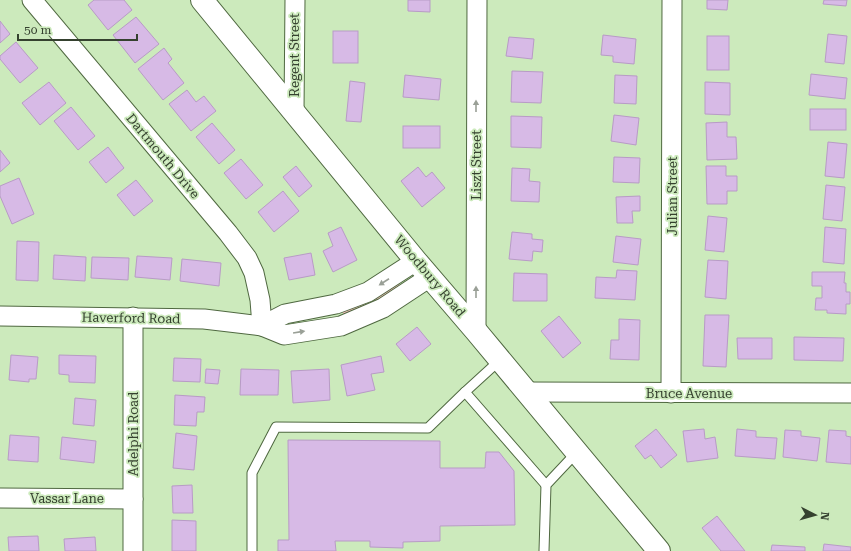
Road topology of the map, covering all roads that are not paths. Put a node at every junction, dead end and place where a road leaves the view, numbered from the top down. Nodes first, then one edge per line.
1 (32, 0) edge
2 (202, 0) edge
3 (295, 0) edge
4 (477, 0) edge
5 (672, 0) edge
6 (294, 111) junction
7 (423, 269) junction
8 (0, 316) edge
9 (133, 318) junction
10 (262, 326) junction
11 (476, 331) junction
12 (500, 360) junction
13 (465, 392) junction
14 (527, 392) junction
15 (671, 393) junction
16 (851, 393) edge
17 (577, 452) junction
18 (546, 485) junction
19 (0, 498) edge
20 (133, 499) junction
21 (133, 551) edge
22 (252, 551) edge
23 (544, 551) edge
24 (659, 551) edge

1 - 10 street, Dartmouth Drive
2 - 6 main road, Woodbury Road
3 - 6 street, Regent Street
11 -> 4 street, Liszt Street
5 - 15 street, Julian Street
6 - 7 main road, Woodbury Road
7 - 10 street, Haverford Road
7 - 11 main road, Woodbury Road
8 - 9 street, Haverford Road
9 - 10 street, Haverford Road
9 - 20 street, Adelphi Road
11 - 12 main road, Woodbury Road
12 - 13 lane
12 - 14 main road, Woodbury Road
13 - 18 lane
13 - 22 lane
14 - 15 street, Bruce Avenue
14 - 17 main road, Woodbury Road
15 - 16 street, Bruce Avenue
17 - 18 lane
17 - 24 main road, Woodbury Road
18 - 23 lane
19 - 20 street, Vassar Lane
20 - 21 street, Adelphi Road

